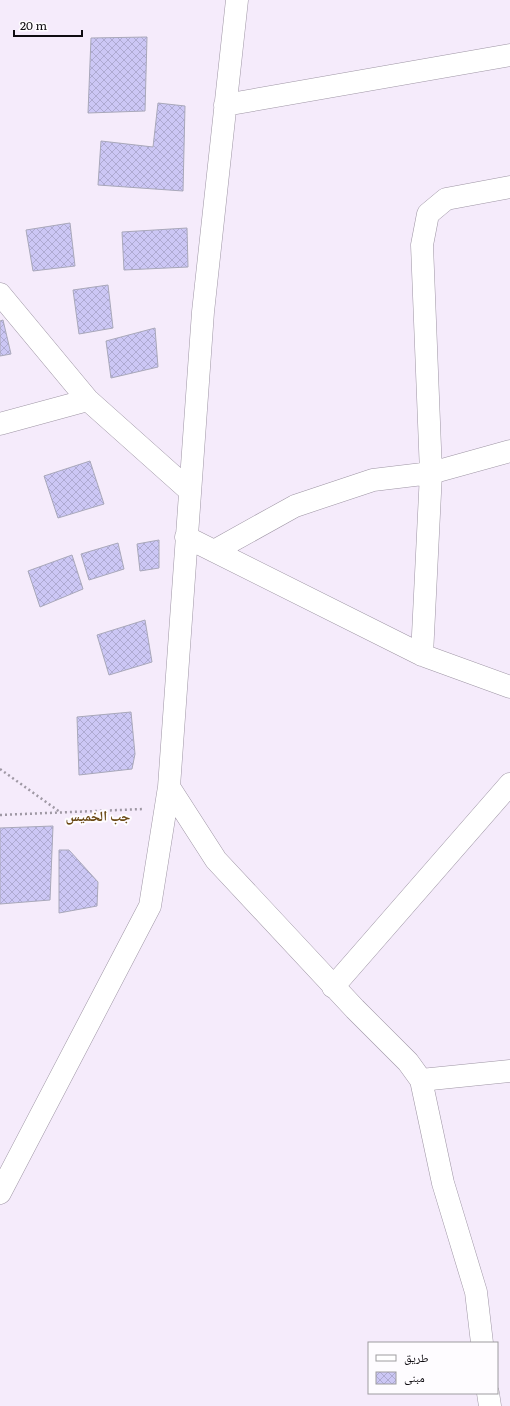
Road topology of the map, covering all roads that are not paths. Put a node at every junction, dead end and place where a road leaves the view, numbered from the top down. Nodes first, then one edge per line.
1 (237, 0) edge
2 (510, 55) edge
3 (225, 105) junction
4 (510, 186) edge
5 (0, 294) edge
6 (88, 400) junction
7 (0, 424) edge
8 (510, 451) edge
9 (431, 472) junction
10 (190, 491) junction
11 (186, 537) junction
12 (214, 550) junction
13 (422, 655) junction
14 (510, 687) edge
15 (510, 784) edge
16 (169, 787) junction
17 (333, 986) junction
18 (510, 1071) edge
19 (421, 1080) junction
20 (0, 1193) edge
21 (482, 1342) edge
22 (488, 1394) edge
23 (490, 1406) edge

1 - 3 street
2 - 3 street
3 - 10 street
4 - 9 street
5 - 6 street
6 - 7 street
6 - 10 street
8 - 9 street
9 - 12 street
9 - 13 street
10 - 11 street
11 - 12 street
11 - 16 street
12 - 13 street
13 - 14 street
15 - 17 street
16 - 17 street
16 - 20 street
17 - 19 street
18 - 19 street
19 - 21 street
22 - 23 street

